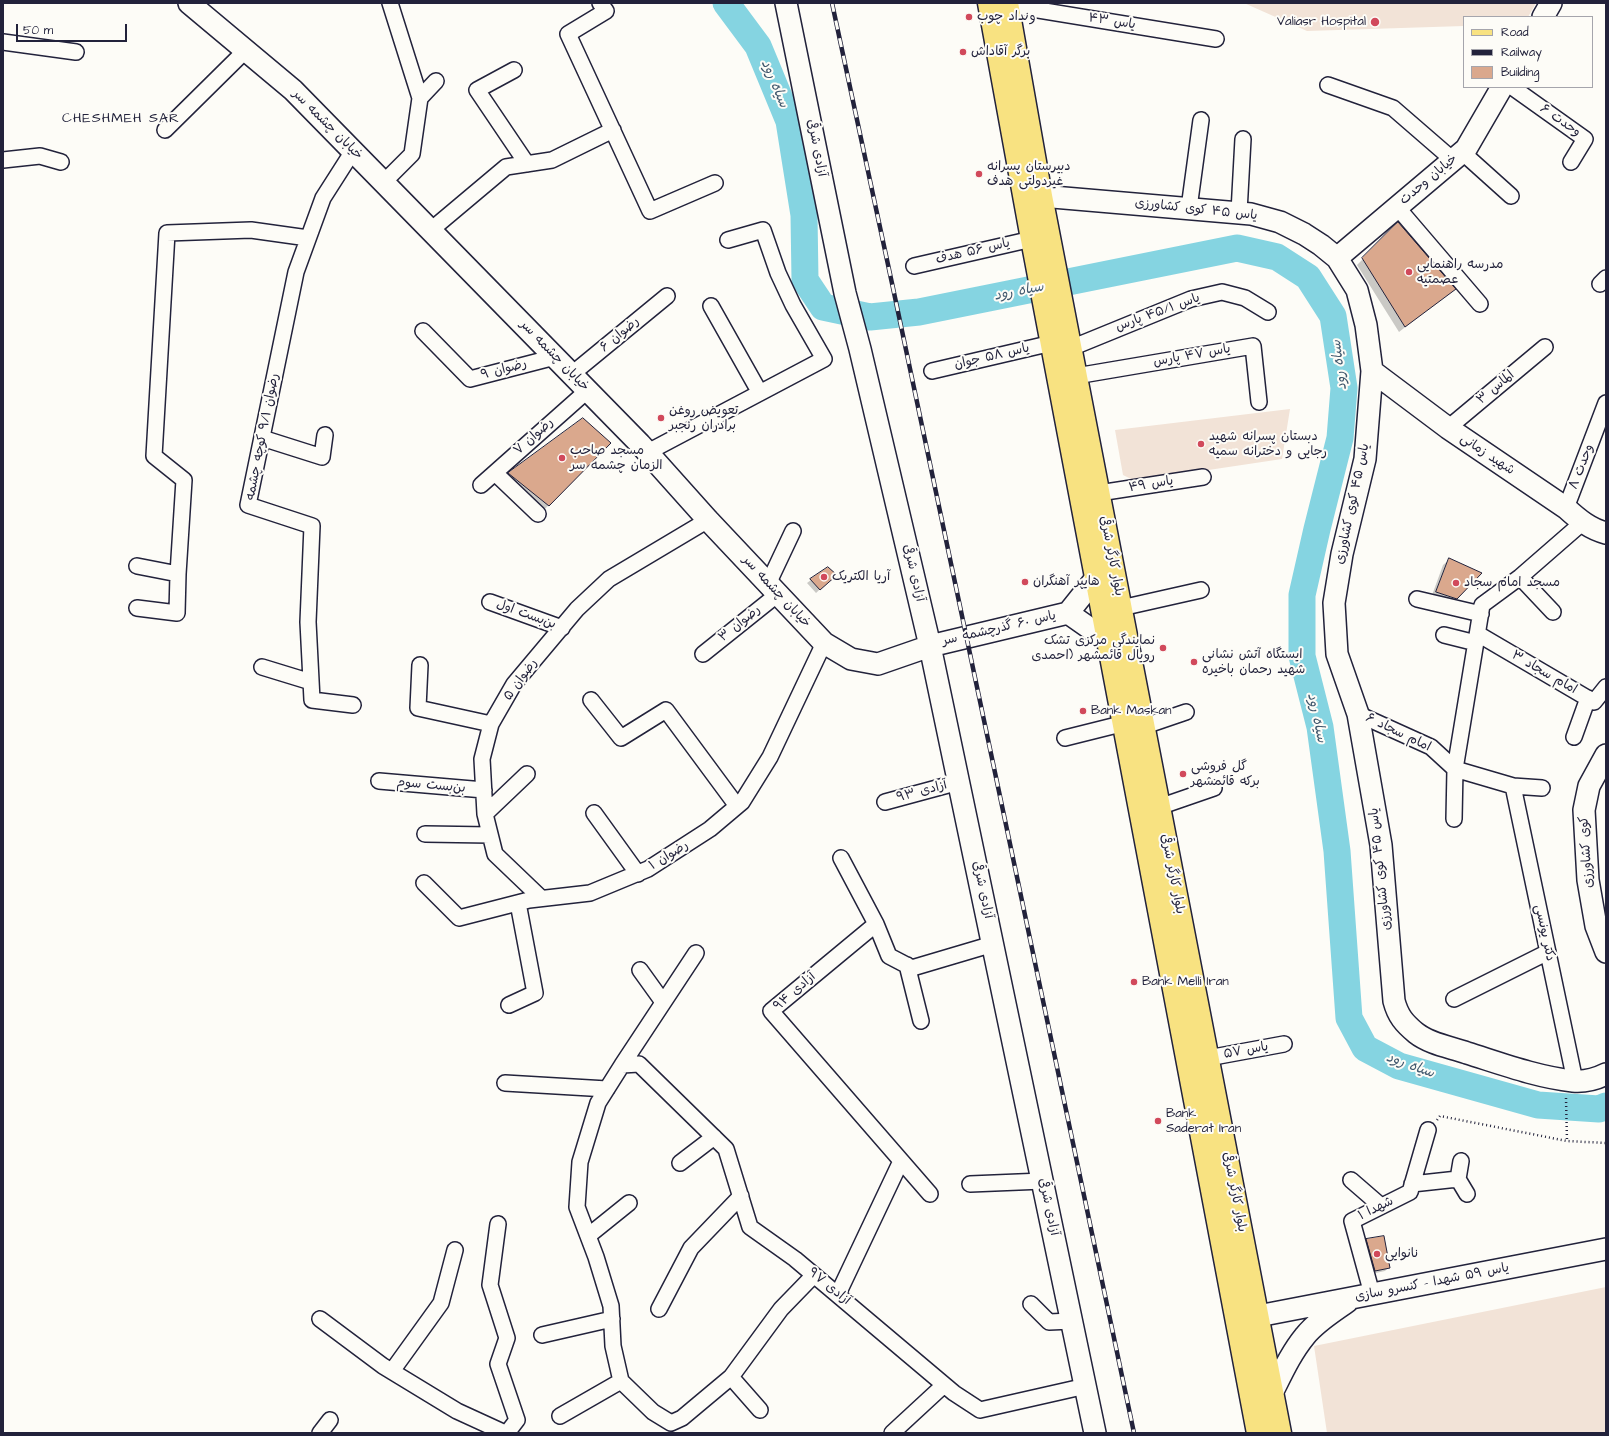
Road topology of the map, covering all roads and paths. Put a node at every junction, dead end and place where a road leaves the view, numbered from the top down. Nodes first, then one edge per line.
1 (189, 3) edge
2 (390, 3) edge
3 (600, 3) edge
4 (786, 3) edge
5 (1551, 3) edge
6 (1002, 4) edge
7 (1544, 16) edge
8 (1216, 39) dead end
9 (3, 42) edge
10 (246, 50) junction
11 (76, 52) dead end
12 (514, 70) dead end
13 (436, 81) dead end
14 (1328, 85) dead end
15 (1501, 88) edge
16 (1513, 88) edge
17 (420, 98) junction
18 (1201, 120) dead end
19 (165, 130) dead end
20 (613, 130) junction
21 (1244, 139) dead end
22 (353, 151) junction
23 (1457, 156) junction
24 (3, 160) edge
25 (61, 162) dead end
26 (1571, 162) dead end
27 (527, 164) junction
28 (384, 182) junction
29 (715, 183) dead end
30 (1041, 196) junction
31 (1511, 196) dead end
32 (1397, 207) junction
33 (1189, 208) junction
34 (1239, 212) junction
35 (431, 230) junction
36 (308, 238) junction
37 (728, 240) dead end
38 (1039, 245) junction
39 (1337, 258) junction
40 (914, 266) dead end
41 (667, 296) dead end
42 (1480, 304) dead end
43 (711, 306) dead end
44 (1268, 312) dead end
45 (423, 331) dead end
46 (1061, 345) junction
47 (1545, 347) dead end
48 (555, 357) junction
49 (932, 371) dead end
50 (1372, 371) junction
51 (572, 374) junction
52 (1076, 376) junction
53 (588, 390) junction
54 (760, 393) junction
55 (1259, 402) dead end
56 (1606, 403) edge
57 (1448, 428) junction
58 (325, 435) dead end
59 (262, 438) junction
60 (648, 452) junction
61 (495, 473) junction
62 (1203, 477) dead end
63 (481, 485) dead end
64 (1099, 493) junction
65 (1566, 508) junction
66 (538, 514) dead end
67 (708, 520) junction
68 (1582, 522) junction
69 (793, 531) dead end
70 (1606, 533) edge
71 (137, 566) dead end
72 (178, 574) junction
73 (1520, 577) junction
74 (1096, 578) junction
75 (773, 589) junction
76 (1201, 590) dead end
77 (1417, 599) dead end
78 (490, 602) dead end
79 (137, 608) dead end
80 (1121, 608) junction
81 (1553, 612) dead end
82 (1068, 613) junction
83 (1481, 614) junction
84 (562, 628) junction
85 (1444, 635) dead end
86 (1477, 638) junction
87 (1108, 641) junction
88 (824, 643) junction
89 (930, 646) junction
90 (703, 654) dead end
91 (420, 665) dead end
92 (262, 667) dead end
93 (311, 682) junction
94 (1606, 687) edge
95 (1588, 698) junction
96 (591, 700) dead end
97 (353, 705) dead end
98 (1186, 712) dead end
99 (1358, 714) junction
100 (491, 724) junction
101 (1135, 724) junction
102 (1574, 737) dead end
103 (1065, 738) dead end
104 (1606, 755) edge
105 (1455, 770) junction
106 (527, 774) dead end
107 (379, 781) dead end
108 (959, 782) junction
109 (1513, 786) junction
110 (1214, 788) dead end
111 (1542, 788) dead end
112 (484, 790) junction
113 (885, 802) dead end
114 (737, 806) junction
115 (1159, 807) junction
116 (594, 813) dead end
117 (485, 814) junction
118 (1454, 819) dead end
119 (425, 834) dead end
120 (490, 836) junction
121 (841, 858) dead end
122 (638, 874) junction
123 (424, 883) dead end
124 (541, 898) junction
125 (1167, 901) junction
126 (518, 902) junction
127 (876, 924) junction
128 (993, 944) junction
129 (1548, 952) junction
130 (1606, 952) edge
131 (696, 953) dead end
132 (907, 965) junction
133 (640, 970) dead end
134 (1454, 998) dead end
135 (663, 1002) junction
136 (509, 1005) dead end
137 (921, 1021) dead end
138 (1284, 1044) dead end
139 (1208, 1058) junction
140 (622, 1065) junction
141 (1606, 1074) edge
142 (1570, 1080) junction
143 (505, 1083) dead end
144 (607, 1089) junction
145 (1428, 1130) joint
146 (714, 1138) junction
147 (1568, 1141) junction
148 (1606, 1142) edge
149 (901, 1160) junction
150 (1461, 1161) dead end
151 (680, 1163) dead end
152 (1458, 1179) junction
153 (1351, 1180) dead end
154 (1043, 1181) junction
155 (970, 1184) dead end
156 (1412, 1184) junction
157 (930, 1194) dead end
158 (1467, 1194) dead end
159 (741, 1196) junction
160 (629, 1203) dead end
161 (1381, 1206) junction
162 (498, 1224) dead end
163 (588, 1236) junction
164 (455, 1250) dead end
165 (1606, 1250) edge
166 (814, 1275) junction
167 (838, 1294) junction
168 (1363, 1296) junction
169 (1031, 1304) dead end
170 (659, 1309) dead end
171 (1258, 1316) junction
172 (320, 1319) dead end
173 (612, 1319) junction
174 (1072, 1321) junction
175 (542, 1335) dead end
176 (392, 1371) junction
177 (731, 1377) junction
178 (621, 1381) junction
179 (944, 1385) junction
180 (1086, 1386) junction
181 (1272, 1393) junction
182 (760, 1410) dead end
183 (560, 1416) dead end
184 (330, 1420) dead end
185 (672, 1428) edge
186 (320, 1433) edge
187 (506, 1433) edge
188 (892, 1433) edge
189 (1095, 1433) edge
190 (1258, 1433) edge
191 (1280, 1433) edge

1 - 10 street, خیابان چشمه سر
2 - 17 street
3 - 20 street
4 - 89 street, آزادی شرقی
5 - 7 street
6 - 8 street, یاس ۴۳
6 - 30 main road
6 - 38 main road
9 - 11 street
10 - 19 street
10 - 22 street, خیابان چشمه سر
12 - 27 street
13 - 17 street
14 - 23 street
15 - 23 street, خیابان وحدت
16 - 26 street, وحدت ۶
17 - 28 street
18 - 33 street
20 - 27 street
20 - 29 street
21 - 34 street
22 - 28 street, خیابان چشمه سر
22 - 36 street, رضوان ۹/۱ کوچه چشمه
23 - 31 street
23 - 32 street, خیابان وحدت
24 - 25 street
27 - 35 street
28 - 35 street, خیابان چشمه سر
30 - 33 street, یاس ۴۵ کوی کشاورزی
30 - 38 main road
32 - 39 street, خیابان وحدت
32 - 42 street
33 - 34 street, یاس ۴۵ کوی کشاورزی
34 - 39 street, یاس ۴۵ کوی کشاورزی
35 - 48 street, خیابان چشمه سر
36 - 59 street, رضوان ۹/۱ کوچه چشمه
36 - 72 street
37 - 54 street
38 - 40 street, یاس ۵۶ هدف
38 - 46 main road, بلوار کارگر شرقی
39 - 50 street, یاس ۴۵ کوی کشاورزی
41 - 51 street, رضوان ۶
43 - 54 street
44 - 46 street, یاس ۴۵/۱ پارس
45 - 48 street, رضوان ۹
46 - 49 street, یاس ۵۸ جوان
46 - 52 main road, بلوار کارگر شرقی
46 - 74 main road, بلوار کارگر شرقی
47 - 57 street, الماس ۳
48 - 51 street, خیابان چشمه سر
50 - 57 street, شهید زمانی
50 - 99 street, یاس ۴۵ کوی کشاورزی
51 - 53 street, خیابان چشمه سر
52 - 55 street, یاس ۴۷ پارس
52 - 64 main road, بلوار کارگر شرقی
53 - 60 street, خیابان چشمه سر
53 - 61 street, رضوان ۷
54 - 60 street
56 - 65 street, وحدت ۸
57 - 65 street, شهید زمانی
58 - 59 street
59 - 93 street, رضوان ۹/۱ کوچه چشمه
60 - 67 street, خیابان چشمه سر
61 - 63 street, رضوان ۷
61 - 66 street
62 - 64 street, یاس ۴۹
64 - 80 main road, بلوار کارگر شرقی
65 - 68 street, شهید زمانی
67 - 75 street, خیابان چشمه سر
67 - 84 street, رضوان ۵
68 - 70 street, شهید زمانی
68 - 73 street
69 - 75 street
71 - 72 street
72 - 79 street
73 - 81 street
73 - 83 street
74 - 82 street, یاس ۶۰ گذرچشمه سر
74 - 87 main road, بلوار کارگر شرقی
75 - 88 street, خیابان چشمه سر
75 - 90 street, رضوان ۳
76 - 80 street
77 - 83 street
78 - 84 street, بن‌بست اول
80 - 101 main road, بلوار کارگر شرقی
82 - 87 street, یاس ۶۰ گذرچشمه سر
82 - 89 street, یاس ۶۰ گذرچشمه سر
83 - 86 street
84 - 100 street, رضوان ۵
85 - 86 street, امام سجاد ۳
86 - 95 street, امام سجاد ۳
86 - 105 street
87 - 101 main road, بلوار کارگر شرقی
88 - 89 street, خیابان چشمه سر
88 - 114 street, رضوان ۱
89 - 108 street, آزادی شرقی
91 - 100 street
92 - 93 street
93 - 97 street, رضوان ۹/۱ کوچه چشمه
94 - 95 street, امام سجاد ۳
95 - 102 street
96 - 114 street
98 - 101 street
99 - 105 street, امام سجاد ۶
99 - 142 street, یاس ۴۵ کوی کشاورزی
100 - 112 street, رضوان ۵
101 - 103 street
101 - 115 main road, بلوار کارگر شرقی
101 - 125 main road, بلوار کارگر شرقی
104 - 130 street, کوی کشاورزی
105 - 109 street
105 - 118 street
106 - 117 street
107 - 112 street, بن‌بست سوم
108 - 113 street, آزادی ۹۳
108 - 128 street, آزادی شرقی
109 - 111 street
109 - 129 street, دکتر یونسی
110 - 115 street
112 - 117 street, رضوان ۵
114 - 122 street, رضوان ۱
115 - 125 main road, بلوار کارگر شرقی
116 - 122 street
117 - 120 street, رضوان ۵
119 - 120 street
120 - 124 street, رضوان ۵
121 - 127 street
122 - 124 street, رضوان ۱
123 - 126 street, رضوان ۱
124 - 126 street, رضوان ۱
125 - 139 main road, بلوار کارگر شرقی
125 - 190 main road, بلوار کارگر شرقی
126 - 136 street
127 - 132 street
127 - 149 street, آزادی ۹۴
128 - 132 street
128 - 154 street, آزادی شرقی
129 - 134 street
129 - 142 street, دکتر یونسی
131 - 135 street
132 - 137 street
133 - 135 street
135 - 140 street
138 - 139 street, یاس ۵۷
139 - 171 main road, بلوار کارگر شرقی
140 - 144 street
140 - 146 street, آزادی ۹۷
141 - 142 street
142 - 147 path
143 - 144 street
144 - 163 street
145 - 147 path
145 - 156 street, شهدا ۱
146 - 151 street
146 - 159 street, آزادی ۹۷
147 - 148 path
149 - 157 street, آزادی ۹۴
149 - 167 street
150 - 152 street
152 - 156 street
152 - 158 street
153 - 161 street
154 - 155 street
154 - 174 street, آزادی شرقی
156 - 161 street, شهدا ۱
159 - 166 street, آزادی ۹۷
159 - 170 street
160 - 163 street
161 - 168 street, شهدا ۱
162 - 187 street
163 - 173 street
164 - 176 street
165 - 168 street, یاس ۵۹ شهدا - کنسرو سازی
166 - 167 street, آزادی ۹۷
166 - 177 street
167 - 179 street, آزادی ۹۷
168 - 171 street, یاس ۵۹ شهدا - کنسرو سازی
168 - 181 street
169 - 174 street
171 - 181 main road, بلوار کارگر شرقی
172 - 176 street
173 - 175 street
173 - 178 street
174 - 180 street, آزادی شرقی
176 - 187 street
177 - 182 street
177 - 185 street
178 - 183 street
178 - 185 street
179 - 180 street, آزادی ۹۷
179 - 188 street
180 - 189 street, آزادی شرقی
181 - 191 main road, بلوار کارگر شرقی
184 - 186 street

